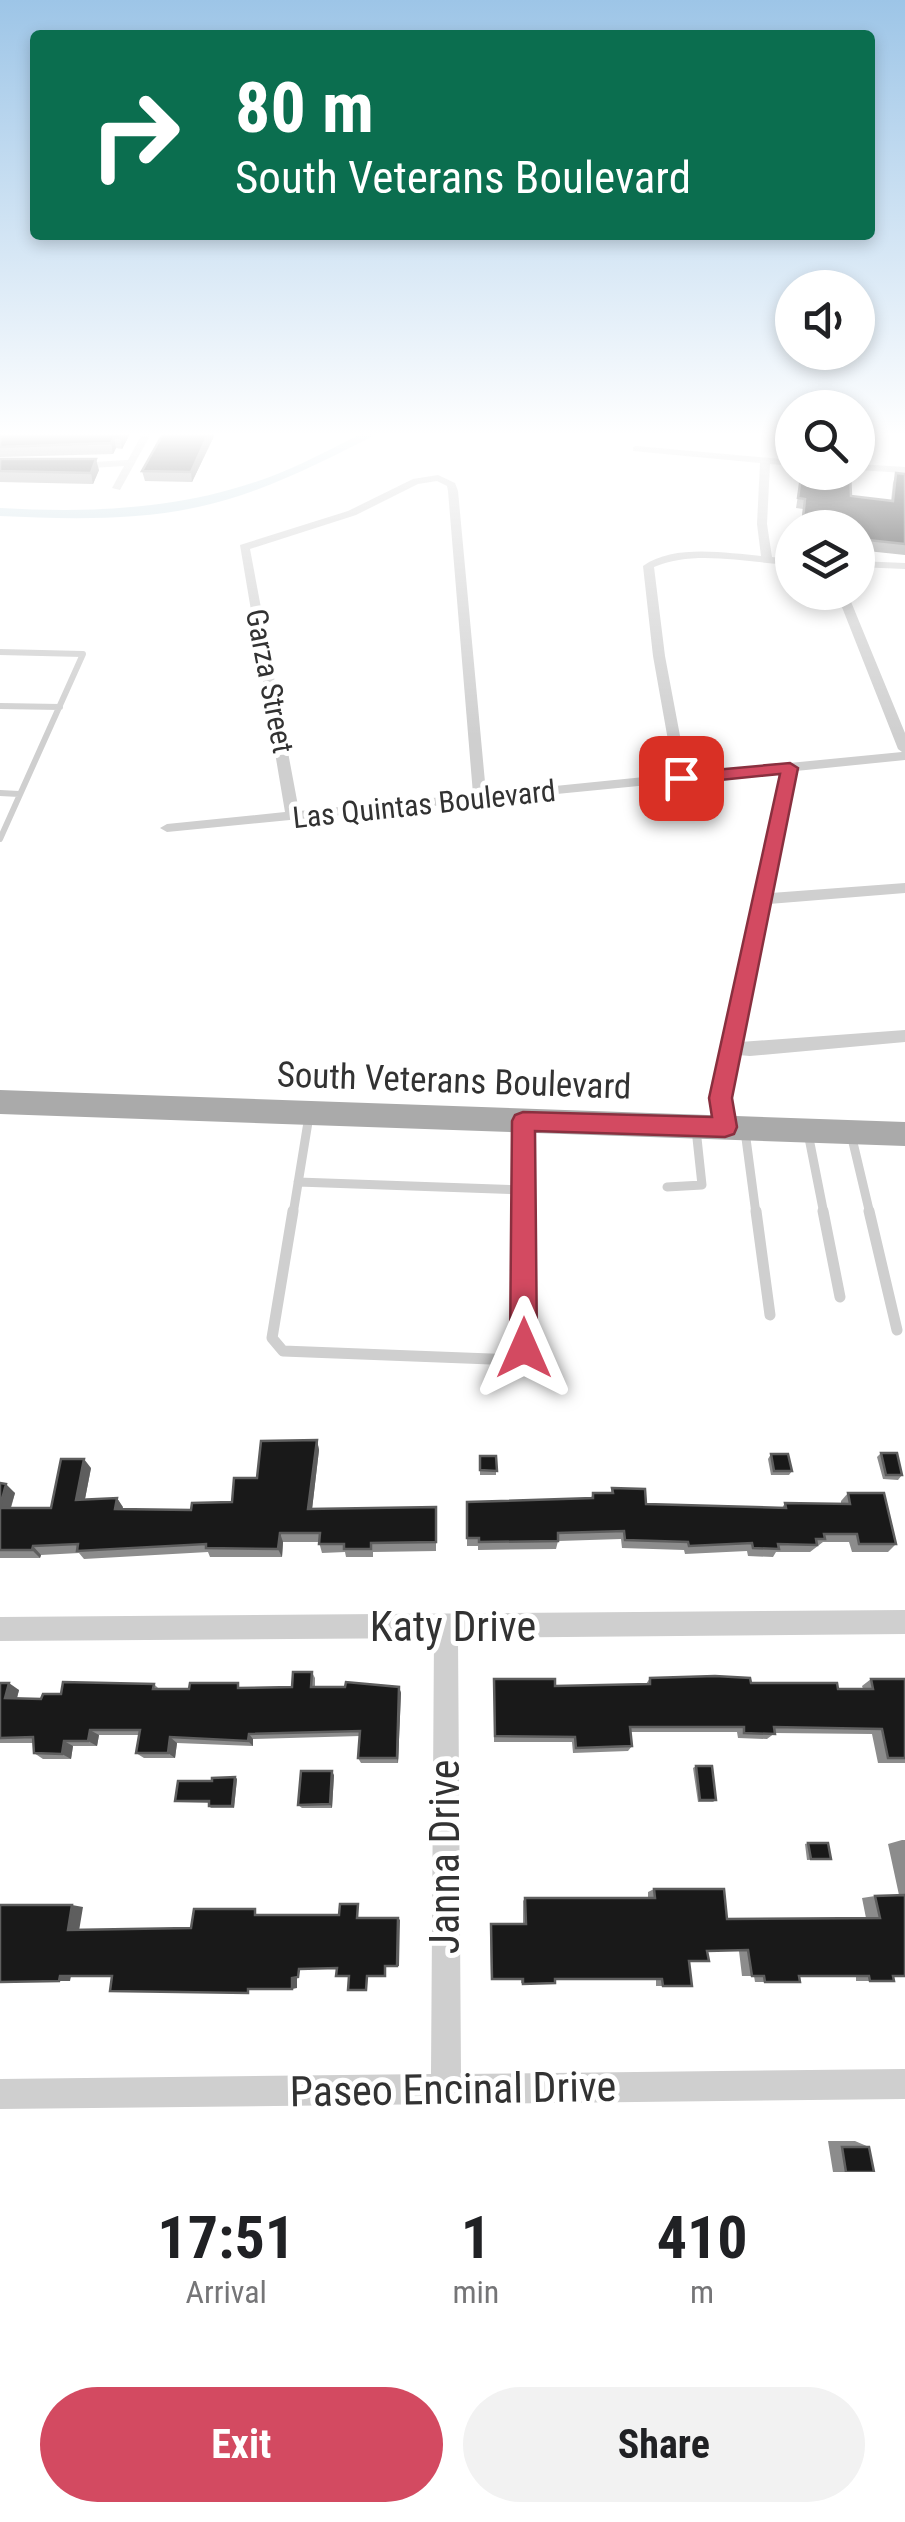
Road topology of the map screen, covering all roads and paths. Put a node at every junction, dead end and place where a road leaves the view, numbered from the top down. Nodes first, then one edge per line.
1 (287, 533) edge
2 (457, 533) edge
3 (763, 533) edge
4 (767, 561) junction
5 (775, 561) edge
6 (875, 565) edge
7 (905, 566) edge
8 (848, 610) edge
9 (0, 652) edge
10 (0, 706) edge
11 (60, 707) junction
12 (905, 753) edge
13 (790, 768) junction
14 (681, 778) junction
15 (0, 793) edge
16 (19, 794) junction
17 (480, 798) junction
18 (293, 816) junction
19 (166, 828) dead end
20 (0, 840) edge
21 (905, 888) edge
22 (765, 899) junction
23 (905, 1036) edge
24 (733, 1048) junction
25 (0, 1102) edge
26 (310, 1113) junction
27 (523, 1121) junction
28 (722, 1127) junction
29 (807, 1130) junction
30 (851, 1132) junction
31 (905, 1134) edge
32 (298, 1182) junction
33 (667, 1187) dead end
34 (524, 1190) junction
35 (840, 1297) dead end
36 (770, 1316) dead end
37 (897, 1330) dead end
38 (905, 1622) edge
39 (446, 1626) junction
40 (0, 1629) edge
41 (905, 2084) edge
42 (446, 2089) junction
43 (0, 2094) edge

1 - 18 street, Garza Street
2 - 17 street, Garza Street
3 - 4 street
4 - 5 street
4 - 14 street
6 - 7 street
8 - 12 street
9 - 11 lane
10 - 11 lane
11 - 16 lane
12 - 13 street, Las Quintas Boulevard
13 - 14 street, Las Quintas Boulevard
13 - 22 street
14 - 17 street, Las Quintas Boulevard
15 - 16 lane
16 - 20 lane
17 - 18 street, Las Quintas Boulevard
18 - 19 street, Las Quintas Boulevard
21 - 22 street
22 - 24 street
23 - 24 street
24 - 28 street
25 - 26 main road, South Veterans Boulevard
26 - 27 main road, South Veterans Boulevard
26 - 32 lane
27 - 28 main road, South Veterans Boulevard
27 - 34 lane
28 - 29 main road, South Veterans Boulevard
28 - 33 lane
28 - 36 lane
29 - 30 main road, South Veterans Boulevard
29 - 35 lane
30 - 31 main road, South Veterans Boulevard
30 - 37 lane
32 - 34 lane
32 - 34 lane
38 - 39 street, Katy Drive
39 - 40 street, Katy Drive
39 - 42 street, Janna Drive
41 - 42 street, Paseo Encinal Drive
42 - 43 street, Paseo Encinal Drive

